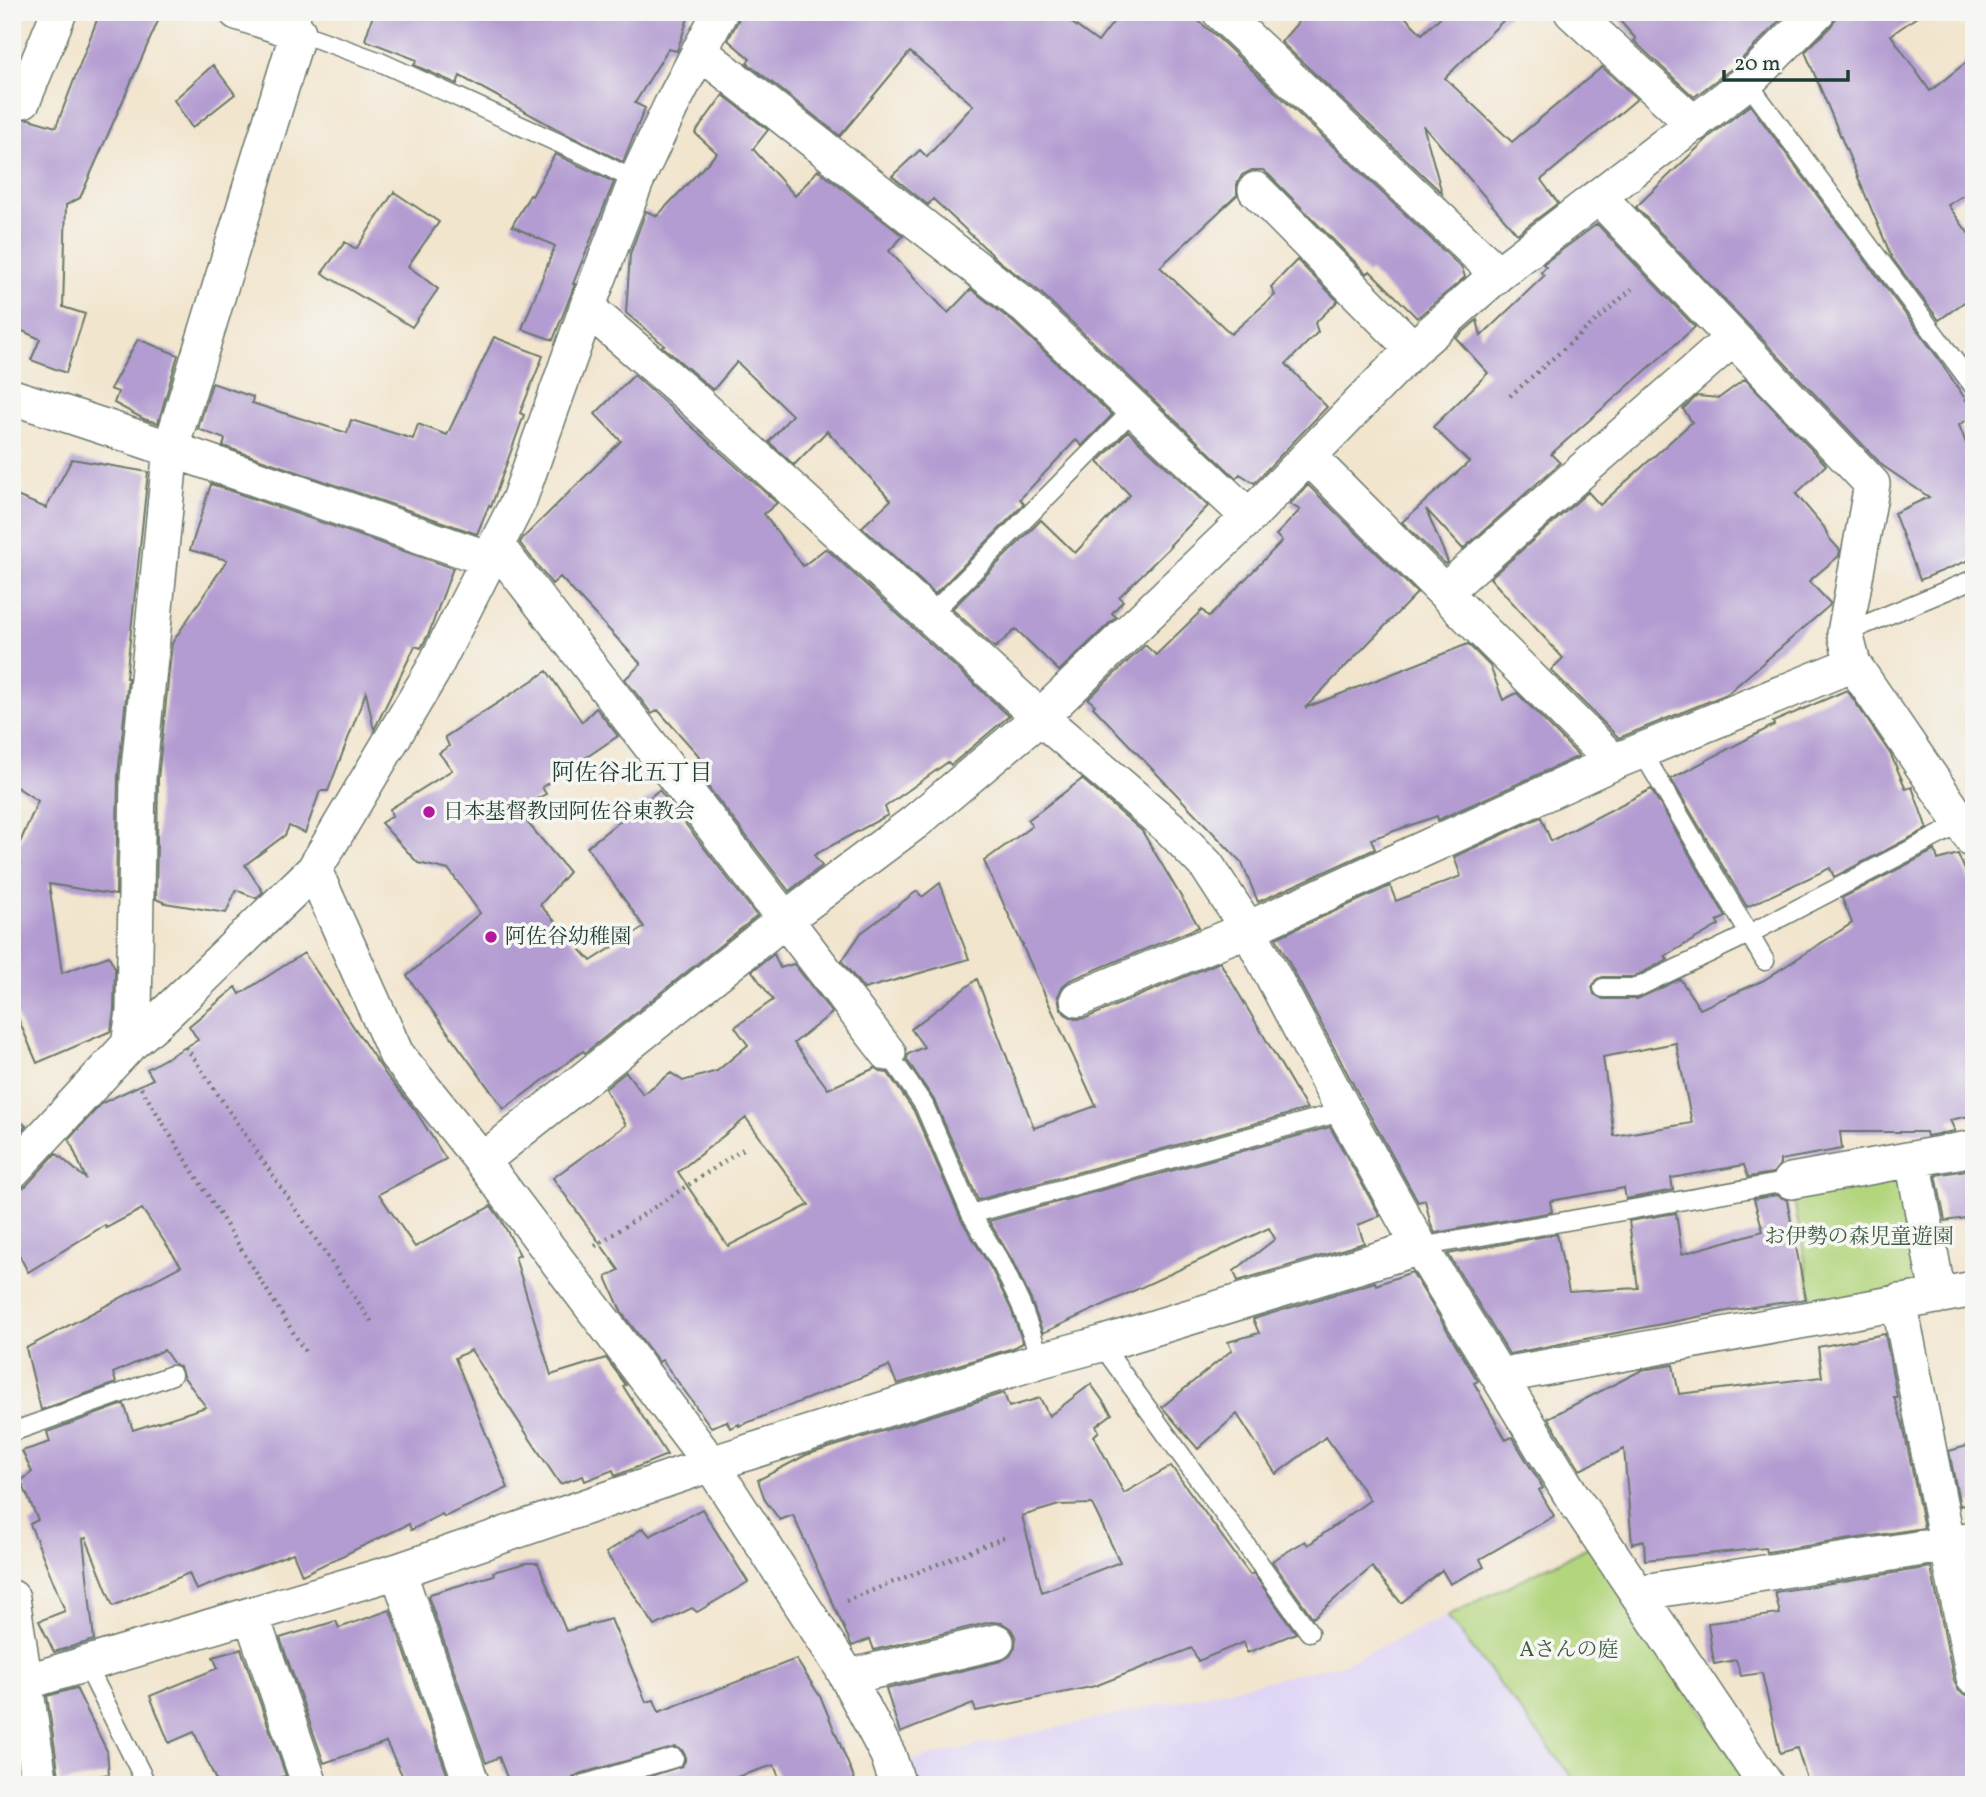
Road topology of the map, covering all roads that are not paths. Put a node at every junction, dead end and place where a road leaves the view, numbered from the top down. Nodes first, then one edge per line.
1 (59, 12) edge
2 (237, 12) edge
3 (720, 12) edge
4 (1220, 12) edge
5 (1572, 12) edge
6 (1817, 12) edge
7 (300, 22) edge
8 (699, 51) junction
9 (1747, 82) junction
10 (12, 97) edge
11 (1694, 124) junction
12 (636, 181) junction
13 (1256, 190) dead end
14 (1599, 197) junction
15 (1498, 274) junction
16 (587, 307) junction
17 (1733, 338) junction
18 (1413, 349) junction
19 (1974, 387) edge
20 (12, 397) edge
21 (1134, 409) junction
22 (171, 448) junction
23 (1309, 457) junction
24 (1249, 517) junction
25 (493, 552) junction
26 (1974, 579) edge
27 (1444, 592) junction
28 (929, 616) junction
29 (1849, 648) junction
30 (1040, 717) junction
31 (1627, 756) junction
32 (1965, 815) edge
33 (314, 870) junction
34 (785, 920) junction
35 (1248, 929) junction
36 (1749, 934) junction
37 (1765, 961) dead end
38 (1604, 988) dead end
39 (1078, 999) dead end
40 (124, 1050) junction
41 (888, 1053) joint
42 (1343, 1111) junction
43 (1974, 1148) edge
44 (1913, 1159) junction
45 (482, 1161) junction
46 (12, 1171) edge
47 (1791, 1181) joint
48 (971, 1214) junction
49 (1420, 1247) junction
50 (1974, 1289) edge
51 (1938, 1295) junction
52 (1899, 1302) junction
53 (1101, 1344) junction
54 (1041, 1360) junction
55 (172, 1375) dead end
56 (1499, 1376) junction
57 (12, 1432) edge
58 (711, 1464) junction
59 (1961, 1543) edge
60 (398, 1571) junction
61 (1637, 1593) junction
62 (12, 1598) edge
63 (251, 1615) junction
64 (1309, 1632) dead end
65 (996, 1642) dead end
66 (86, 1664) junction
67 (848, 1677) junction
68 (1974, 1677) edge
69 (19, 1684) edge
70 (674, 1758) dead end
71 (40, 1785) edge
72 (147, 1785) edge
73 (310, 1785) edge
74 (472, 1785) edge
75 (582, 1785) edge
76 (898, 1785) edge
77 (1766, 1785) edge

1 - 10 street
2 - 7 street
3 - 8 street
4 - 15 street
5 - 11 street
6 - 9 street
7 - 12 lane
7 - 22 street
8 - 12 street
8 - 21 street
9 - 11 street
9 - 19 lane
11 - 14 street
12 - 16 street
13 - 18 street
14 - 15 street
14 - 17 street
15 - 18 street
16 - 25 street
16 - 28 street
17 - 27 street
17 - 29 street
18 - 23 street
20 - 22 street
21 - 24 street
21 - 28 lane
22 - 25 street
22 - 40 street
23 - 24 street
23 - 27 street
24 - 30 street
25 - 33 street
25 - 34 street
26 - 29 lane
27 - 31 street
28 - 30 street
29 - 31 street
29 - 32 street
30 - 34 street
30 - 35 street
31 - 35 street
31 - 36 lane
32 - 36 lane
33 - 40 street
33 - 45 street
34 - 41 street
34 - 45 street
35 - 39 street
35 - 42 street
36 - 37 lane
36 - 38 lane
40 - 46 street
41 - 48 lane
42 - 48 lane
42 - 49 street
43 - 44 street
44 - 47 street
44 - 51 street
45 - 58 street
47 - 49 lane
48 - 54 lane
49 - 53 street
49 - 56 street
50 - 51 street
51 - 52 street
52 - 56 street
52 - 59 street
53 - 54 street
53 - 64 lane
54 - 58 street
55 - 57 lane
56 - 61 street
58 - 60 street
58 - 67 street
59 - 61 street
59 - 68 street
60 - 63 street
60 - 74 street
61 - 77 street
62 - 69 street
63 - 66 street
63 - 73 street
65 - 67 street
66 - 69 street
66 - 72 lane
67 - 76 street
69 - 71 street
70 - 75 lane

